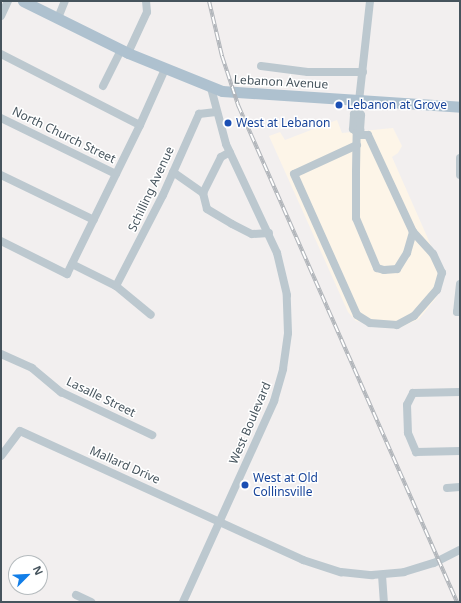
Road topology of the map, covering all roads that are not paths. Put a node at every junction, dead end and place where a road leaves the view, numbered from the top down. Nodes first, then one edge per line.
1 (8, 1) edge
2 (23, 1) edge
3 (65, 1) edge
4 (146, 1) edge
5 (370, 1) edge
6 (1, 16) edge
7 (58, 18) junction
8 (125, 51) junction
9 (1, 54) edge
10 (261, 66) dead end
11 (165, 69) junction
12 (363, 72) junction
13 (103, 86) dead end
14 (211, 88) junction
15 (359, 105) junction
16 (460, 107) edge
17 (216, 112) junction
18 (1, 118) edge
19 (140, 125) junction
20 (357, 134) junction
21 (357, 145) junction
22 (230, 152) junction
23 (460, 158) edge
24 (172, 172) junction
25 (116, 174) junction
26 (1, 175) edge
27 (460, 175) edge
28 (203, 193) junction
29 (94, 220) junction
30 (269, 232) junction
31 (414, 232) junction
32 (1, 241) edge
33 (72, 264) junction
34 (460, 284) edge
35 (116, 286) junction
36 (460, 312) edge
37 (151, 315) dead end
38 (1, 354) edge
39 (460, 392) edge
40 (152, 434) dead end
41 (460, 451) edge
42 (1, 456) edge
43 (460, 487) edge
44 (447, 488) dead end
45 (219, 522) junction
46 (460, 550) edge
47 (382, 575) junction
48 (76, 595) dead end
49 (91, 602) edge
50 (184, 602) edge
51 (384, 602) edge

1 - 6 street
2 - 7 main road, Lebanon Avenue
3 - 7 street
4 - 8 street
5 - 12 street
7 - 8 main road, Lebanon Avenue
8 - 11 main road, Lebanon Avenue
8 - 13 street
9 - 19 street
10 - 12 street
11 - 14 main road, Lebanon Avenue
11 - 19 street
12 - 15 street
14 - 15 main road, Lebanon Avenue
14 - 17 street, West Boulevard
15 - 16 main road, Lebanon Avenue
15 - 20 street
17 - 22 street, West Boulevard
17 - 24 street, Schilling Avenue
18 - 25 street, North Church Street
19 - 25 street
20 - 21 street
20 - 31 street
21 - 31 street
21 - 31 street
22 - 28 street
22 - 30 street, West Boulevard
23 - 27 street
24 - 28 street
24 - 35 street, Schilling Avenue
25 - 29 street
26 - 29 street
28 - 30 street
29 - 33 street
30 - 45 street, West Boulevard
32 - 33 street
33 - 35 street
34 - 36 street
35 - 37 street
38 - 40 street, Lasalle Street
39 - 41 street
42 - 45 street, Mallard Drive
43 - 44 street
45 - 47 street, Mallard Drive
45 - 50 street, West Boulevard
46 - 47 street, Mallard Drive
47 - 51 street
48 - 49 street

